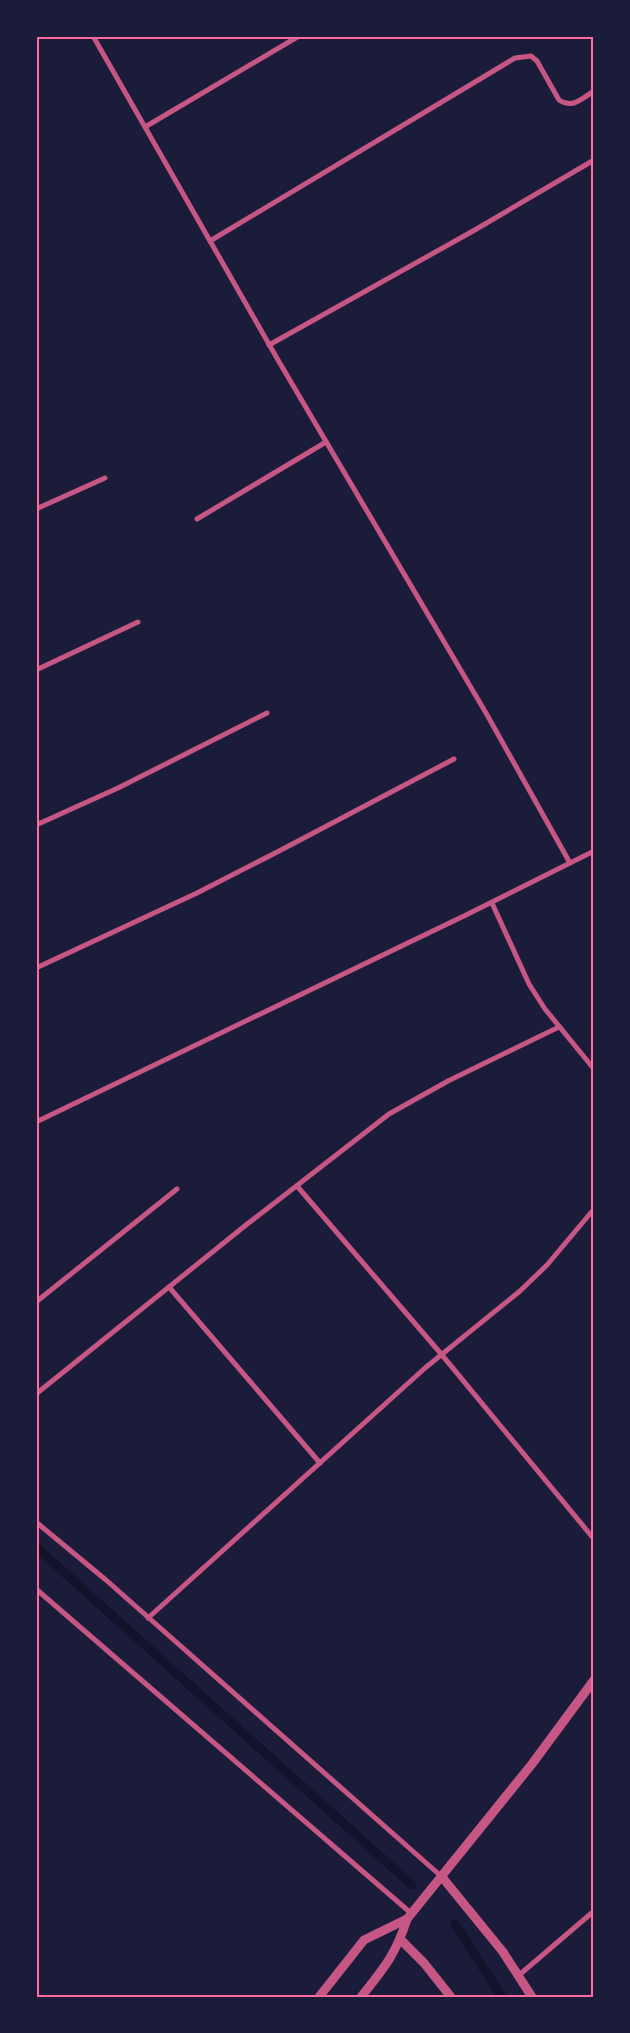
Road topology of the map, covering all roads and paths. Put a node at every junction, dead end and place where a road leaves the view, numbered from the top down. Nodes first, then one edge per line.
1 (94, 36) edge
2 (299, 36) edge
3 (594, 92) edge
4 (146, 128) junction
5 (594, 160) edge
6 (210, 241) junction
7 (269, 344) junction
8 (326, 442) junction
9 (105, 478) dead end
10 (36, 509) edge
11 (197, 519) dead end
12 (138, 622) dead end
13 (36, 670) edge
14 (267, 713) dead end
15 (454, 759) dead end
16 (36, 825) edge
17 (594, 851) edge
18 (570, 863) junction
19 (492, 903) junction
20 (36, 968) edge
21 (559, 1027) junction
22 (594, 1069) edge
23 (36, 1122) edge
24 (297, 1186) junction
25 (177, 1189) dead end
26 (594, 1209) edge
27 (169, 1287) junction
28 (36, 1302) edge
29 (442, 1355) junction
30 (36, 1394) edge
31 (320, 1462) junction
32 (36, 1522) edge
33 (594, 1539) edge
34 (36, 1589) edge
35 (148, 1618) junction
36 (594, 1680) edge
37 (442, 1877) junction
38 (594, 1911) edge
39 (410, 1916) junction
40 (401, 1940) junction
41 (518, 1976) junction
42 (319, 1997) edge
43 (362, 1997) edge
44 (451, 1997) edge
45 (532, 1997) edge

1 - 4 street
2 - 4 street
3 - 6 street
4 - 6 street
5 - 7 street
6 - 7 street
7 - 8 street
8 - 11 street
8 - 18 street
9 - 10 street
12 - 13 street
14 - 16 street
15 - 20 street
17 - 18 street
18 - 19 street
19 - 21 street
19 - 23 street
21 - 22 street
21 - 24 street
24 - 27 street
24 - 29 street
25 - 28 street
26 - 29 street
27 - 30 street
27 - 31 street
29 - 31 street
29 - 33 street
31 - 35 street
32 - 35 street
34 - 39 street
35 - 37 street
36 - 37 street
37 - 39 street
37 - 41 street
38 - 41 street
39 - 40 street
39 - 42 street
40 - 43 street
40 - 44 street
41 - 45 street

